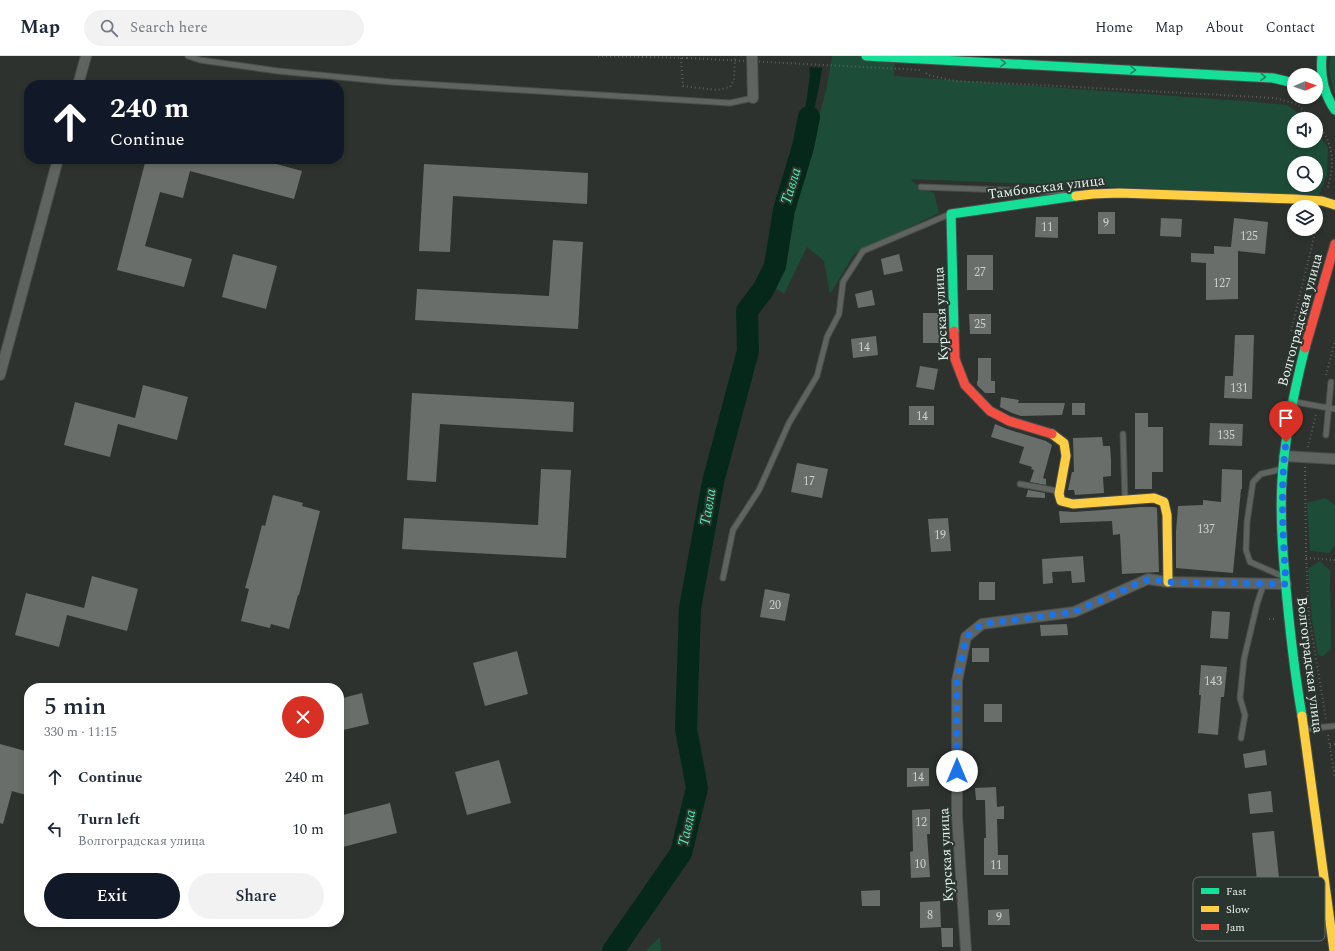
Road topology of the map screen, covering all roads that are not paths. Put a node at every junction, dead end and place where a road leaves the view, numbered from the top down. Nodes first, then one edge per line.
1 (86, 56) edge
2 (188, 56) edge
3 (752, 56) edge
4 (866, 56) edge
5 (1322, 56) edge
6 (79, 80) edge
7 (1287, 81) edge
8 (753, 98) joint
9 (1323, 100) edge
10 (1334, 109) edge
11 (57, 164) edge
12 (921, 187) dead end
13 (1093, 194) junction
14 (1335, 205) edge
15 (951, 214) junction
16 (1335, 244) edge
17 (0, 375) edge
18 (1332, 382) dead end
19 (1293, 402) junction
20 (1329, 408) junction
21 (1335, 409) edge
22 (1123, 434) dead end
23 (1326, 434) dead end
24 (1284, 456) junction
25 (1335, 459) edge
26 (1283, 469) junction
27 (1020, 484) dead end
28 (1059, 491) junction
29 (1126, 500) junction
30 (723, 578) dead end
31 (1285, 581) junction
32 (1168, 582) junction
33 (1264, 583) junction
34 (1335, 726) edge
35 (1304, 729) junction
36 (1241, 738) dead end
37 (1331, 898) edge
38 (966, 951) edge
39 (1334, 951) edge

1 - 6 street
2 - 8 lane
3 - 8 street
4 -> 7 main road
5 - 10 main road
9 - 10 main road
11 - 17 street
12 - 13 lane
13 - 14 main road, Тамбовская улица
13 - 15 main road, Тамбовская улица
15 - 28 main road, Курская улица
15 - 30 lane, Тамбовская улица
16 - 19 main road, Волгоградская улица
18 - 20 lane
19 - 20 lane
19 - 24 main road, Волгоградская улица
20 - 21 lane
20 - 23 lane
22 - 29 lane
24 - 25 street
24 - 26 main road, Волгоградская улица
26 - 31 main road, Волгоградская улица
26 - 31 lane
27 - 28 lane
28 - 29 main road
29 - 32 main road
31 - 33 street, Курская улица
31 - 35 main road, Волгоградская улица
32 - 33 street, Курская улица
32 - 38 street, Курская улица
33 - 36 lane
34 - 35 lane
35 - 37 main road, Волгоградская улица
37 - 39 main road, Волгоградская улица

